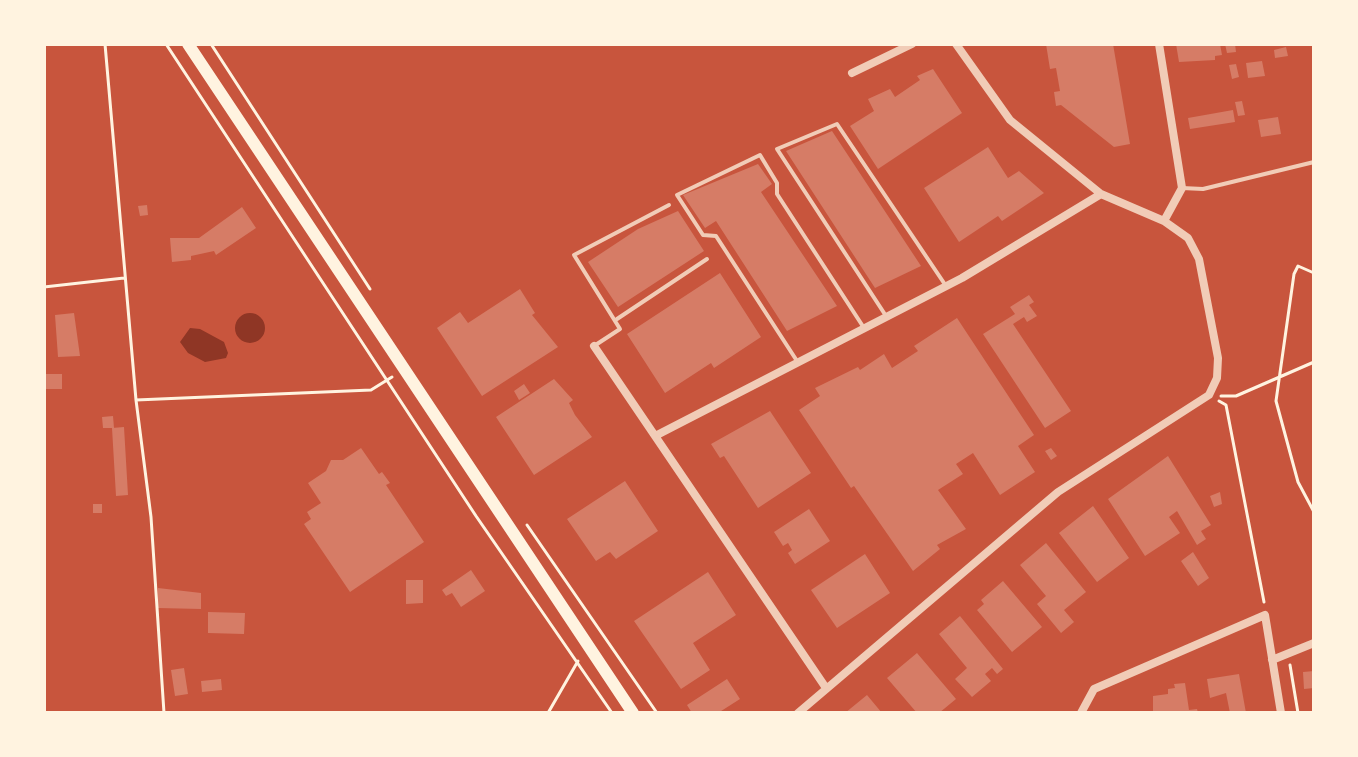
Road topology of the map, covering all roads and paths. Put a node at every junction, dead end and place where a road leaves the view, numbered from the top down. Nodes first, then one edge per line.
1 (105, 44) edge
2 (166, 44) edge
3 (188, 44) edge
4 (211, 44) edge
5 (912, 44) edge
6 (956, 44) edge
7 (1159, 44) edge
8 (852, 73) dead end
9 (1314, 162) edge
10 (1182, 188) junction
11 (1101, 194) junction
12 (669, 205) dead end
13 (1164, 221) junction
14 (707, 259) dead end
15 (1314, 273) edge
16 (125, 278) junction
17 (946, 286) junction
18 (44, 287) edge
19 (375, 296) dead end
20 (886, 316) junction
21 (617, 319) junction
22 (864, 328) junction
23 (594, 346) joint
24 (798, 362) junction
25 (1314, 362) edge
26 (403, 370) junction
27 (1277, 378) junction
28 (387, 381) junction
29 (1209, 395) junction
30 (136, 400) junction
31 (657, 435) junction
32 (1314, 512) edge
33 (526, 524) dead end
34 (1265, 615) junction
35 (1314, 643) edge
36 (1288, 654) junction
37 (1272, 660) junction
38 (578, 661) junction
39 (826, 688) junction
40 (164, 713) edge
41 (548, 713) edge
42 (612, 713) edge
43 (633, 713) edge
44 (657, 713) edge
45 (798, 713) edge
46 (1081, 713) edge
47 (1281, 713) edge
48 (1298, 713) edge

1 - 16 path
2 - 28 path
3 - 26 main road
4 - 19 path
5 - 8 street
6 - 11 street
7 - 10 street
9 - 10 lane
10 - 13 street
11 - 13 street
11 - 17 street
12 - 21 lane
13 - 29 street
14 - 21 lane
15 - 27 path
16 - 18 path
16 - 30 path
17 - 20 street
17 - 20 lane
20 - 22 street
21 - 23 lane
22 - 24 street
22 - 24 lane
23 - 31 street
24 - 31 street
25 - 27 path
26 - 28 path
26 - 43 main road
27 - 29 path
27 - 32 path
28 - 30 path
28 - 38 path
29 - 34 path
29 - 39 street
30 - 40 path
31 - 39 street
33 - 44 path
34 - 37 street
34 - 46 street
35 - 36 street
36 - 37 street
36 - 48 path
37 - 47 street
38 - 41 path
38 - 42 path
39 - 45 street

